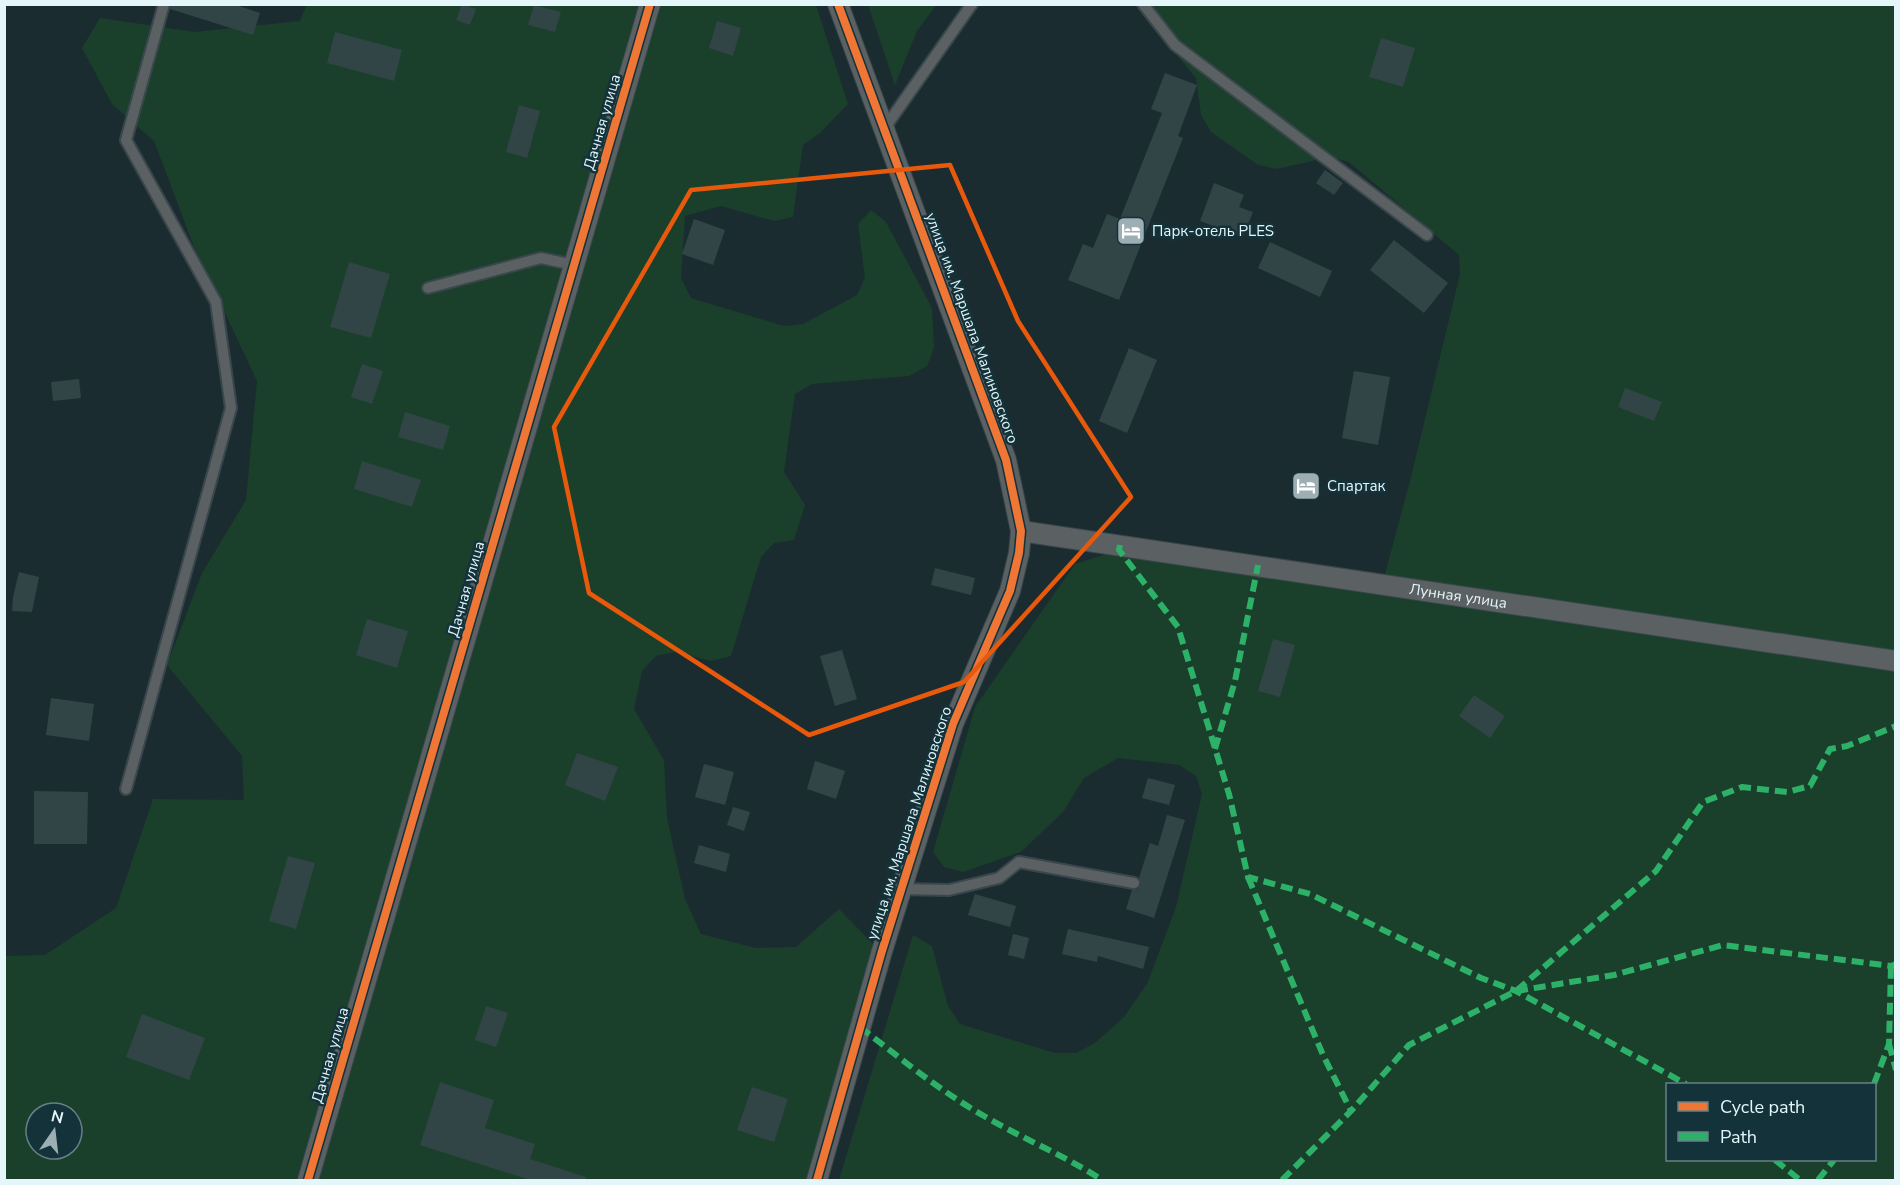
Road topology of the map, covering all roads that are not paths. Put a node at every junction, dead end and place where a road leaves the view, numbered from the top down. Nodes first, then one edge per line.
1 (164, 4) edge
2 (650, 4) edge
3 (838, 4) edge
4 (972, 4) edge
5 (1143, 4) edge
6 (884, 129) junction
7 (1427, 235) dead end
8 (574, 265) junction
9 (428, 288) dead end
10 (1021, 531) junction
11 (1896, 661) edge
12 (126, 789) dead end
13 (1134, 883) dead end
14 (902, 889) junction
15 (308, 1180) edge
16 (817, 1180) edge

1 - 12 lane
2 - 8 street, Дачная улица
3 - 6 street, улица им. Маршала Малиновского
4 - 6 lane
5 - 7 lane
6 - 10 street, улица им. Маршала Малиновского
8 - 9 lane
8 - 15 street, Дачная улица
10 - 11 street, Лунная улица
10 - 14 street, улица им. Маршала Малиновского
13 - 14 lane
14 - 16 street, улица им. Маршала Малиновского

